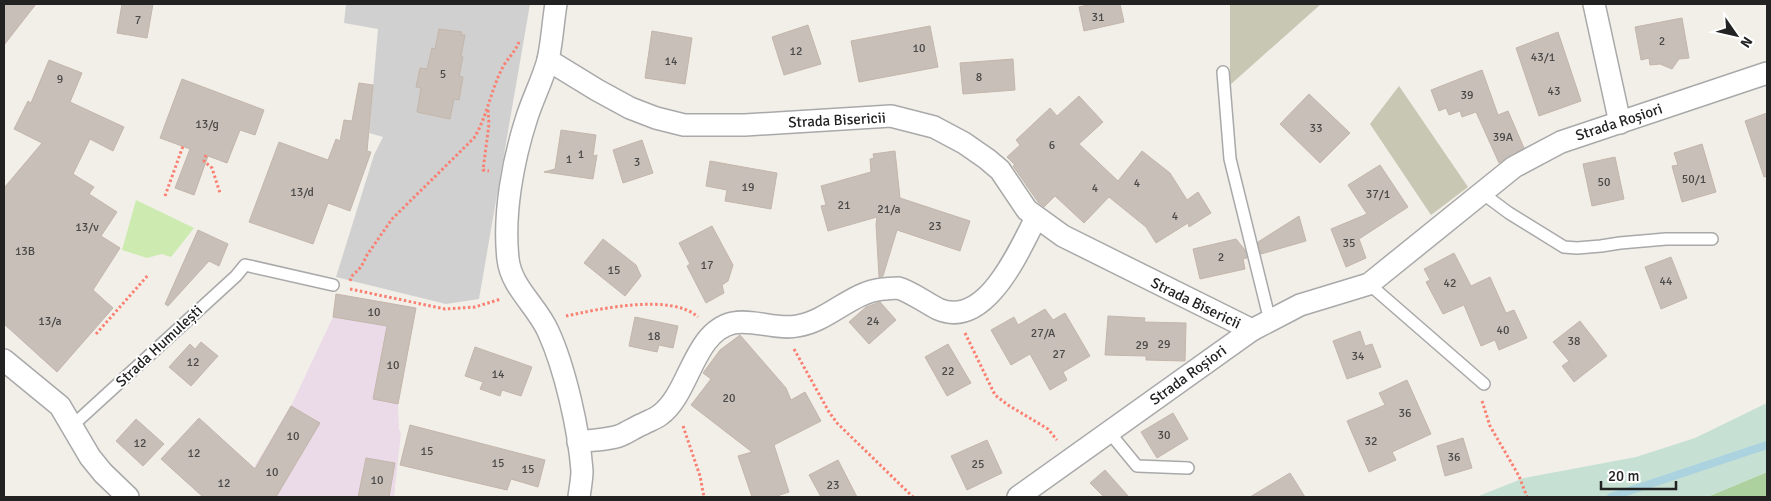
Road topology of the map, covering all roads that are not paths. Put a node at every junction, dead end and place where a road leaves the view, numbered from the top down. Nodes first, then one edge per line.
1 (556, 4) edge
2 (1594, 4) edge
3 (548, 60) junction
4 (1223, 72) dead end
5 (1767, 73) edge
6 (1620, 123) junction
7 (1482, 193) junction
8 (1036, 218) junction
9 (1712, 239) dead end
10 (1369, 284) junction
11 (333, 285) dead end
12 (1261, 325) junction
13 (4, 360) edge
14 (1484, 384) dead end
15 (72, 426) junction
16 (1109, 432) junction
17 (578, 442) junction
18 (1188, 468) dead end
19 (128, 497) edge
20 (579, 497) edge
21 (1018, 497) edge

1 - 3 street
2 - 6 street
3 - 8 street, Strada Bisericii
3 - 17 street
4 - 12 lane
5 - 6 street, Strada Roșiori
6 - 7 street, Strada Roșiori
7 - 9 lane
7 - 10 street, Strada Roșiori
8 - 12 street, Strada Bisericii
8 - 17 street
10 - 12 street, Strada Roșiori
10 - 14 lane
11 - 15 lane, Strada Humulești
12 - 16 street, Strada Roșiori
13 - 15 street
15 - 19 street
16 - 18 lane
16 - 21 street, Strada Roșiori
17 - 20 street

